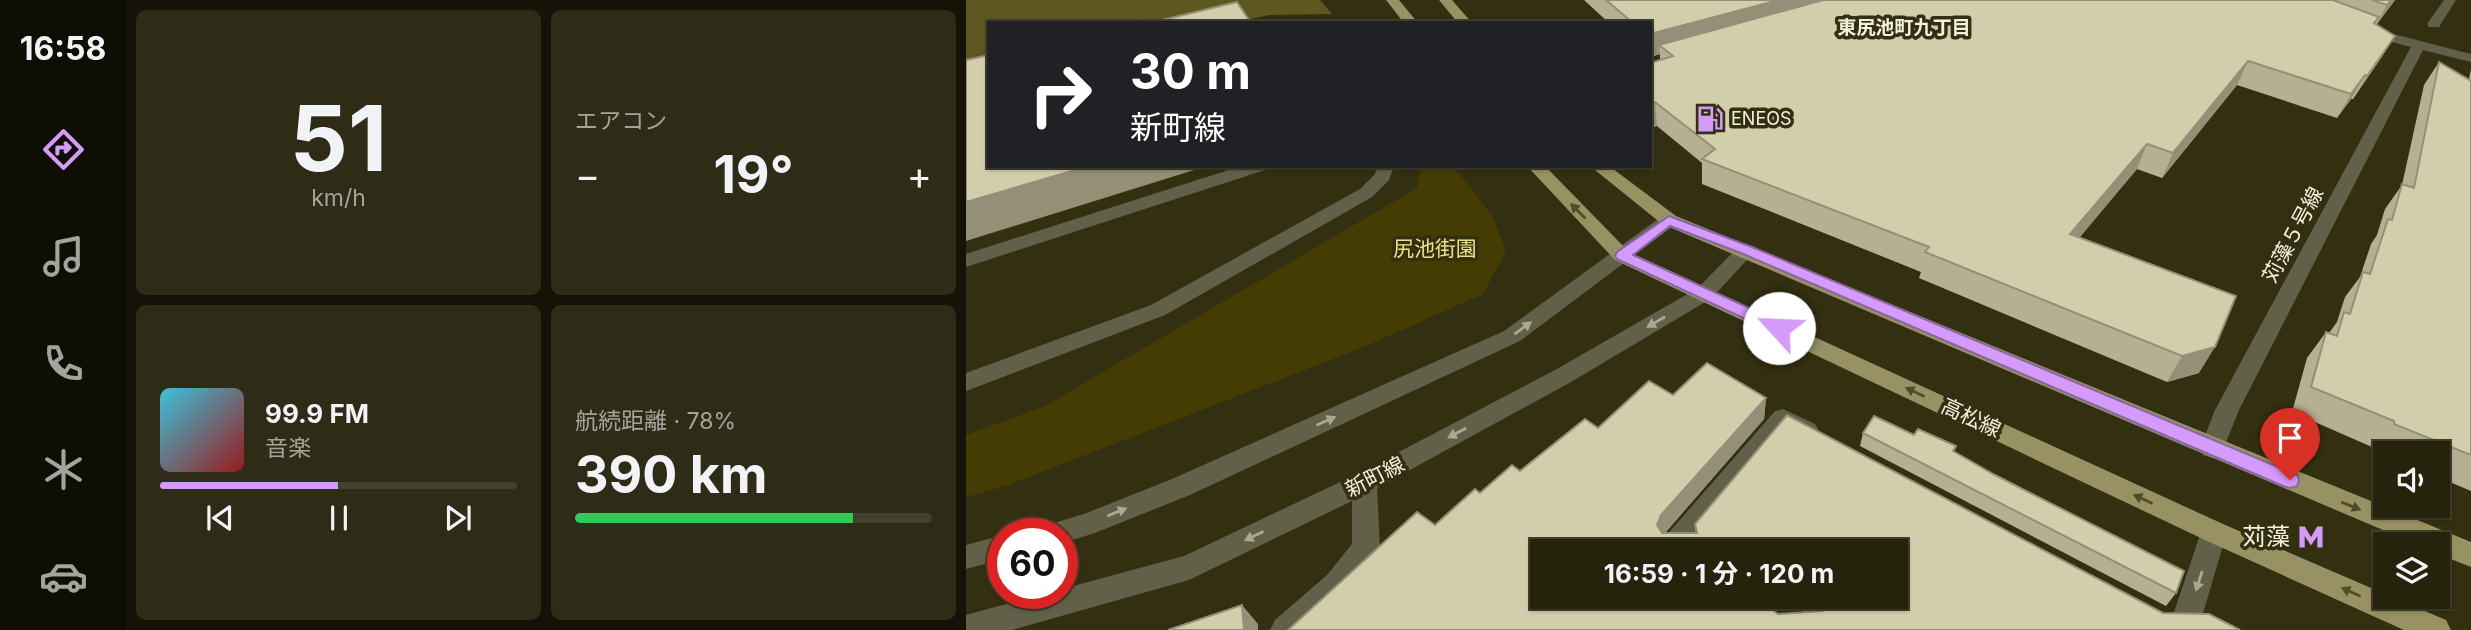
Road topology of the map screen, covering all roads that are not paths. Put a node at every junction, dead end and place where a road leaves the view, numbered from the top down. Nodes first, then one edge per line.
1 (1392, 0) edge
2 (1445, 0) edge
3 (2449, 0) edge
4 (1409, 21) edge
5 (1463, 21) edge
6 (2347, 24) edge
7 (2434, 24) dead end
8 (2419, 45) junction
9 (2471, 58) edge
10 (1253, 168) edge
11 (1385, 168) edge
12 (1537, 168) edge
13 (1601, 168) edge
14 (1669, 220) junction
15 (1746, 250) junction
16 (1622, 256) junction
17 (966, 261) edge
18 (1705, 293) junction
19 (966, 382) edge
20 (1832, 445) edge
21 (2212, 448) junction
22 (1364, 483) junction
23 (1078, 527) edge
24 (2214, 532) junction
25 (1681, 539) edge
26 (987, 551) edge
27 (2471, 555) edge
28 (966, 557) edge
29 (2175, 628) edge
30 (966, 629) edge
31 (1285, 630) edge
32 (2435, 630) edge

1 - 4 main road
2 - 5 main road
3 - 7 street
6 - 8 street
8 - 9 street
8 - 21 street, 苅藻５号線
10 - 17 street
11 - 19 street
16 -> 12 main road, 高松線
13 - 14 main road
14 - 15 main road
14 - 16 street
15 - 18 street, 新町線
15 - 21 main road
16 - 18 main road, 高松線
23 -> 16 street
18 -> 22 street, 新町線
24 -> 18 main road, 高松線
20 - 25 street
21 -> 27 main road
22 -> 30 street, 新町線
22 - 31 street
24 -> 29 street
32 -> 24 main road, 高松線
26 - 28 street

